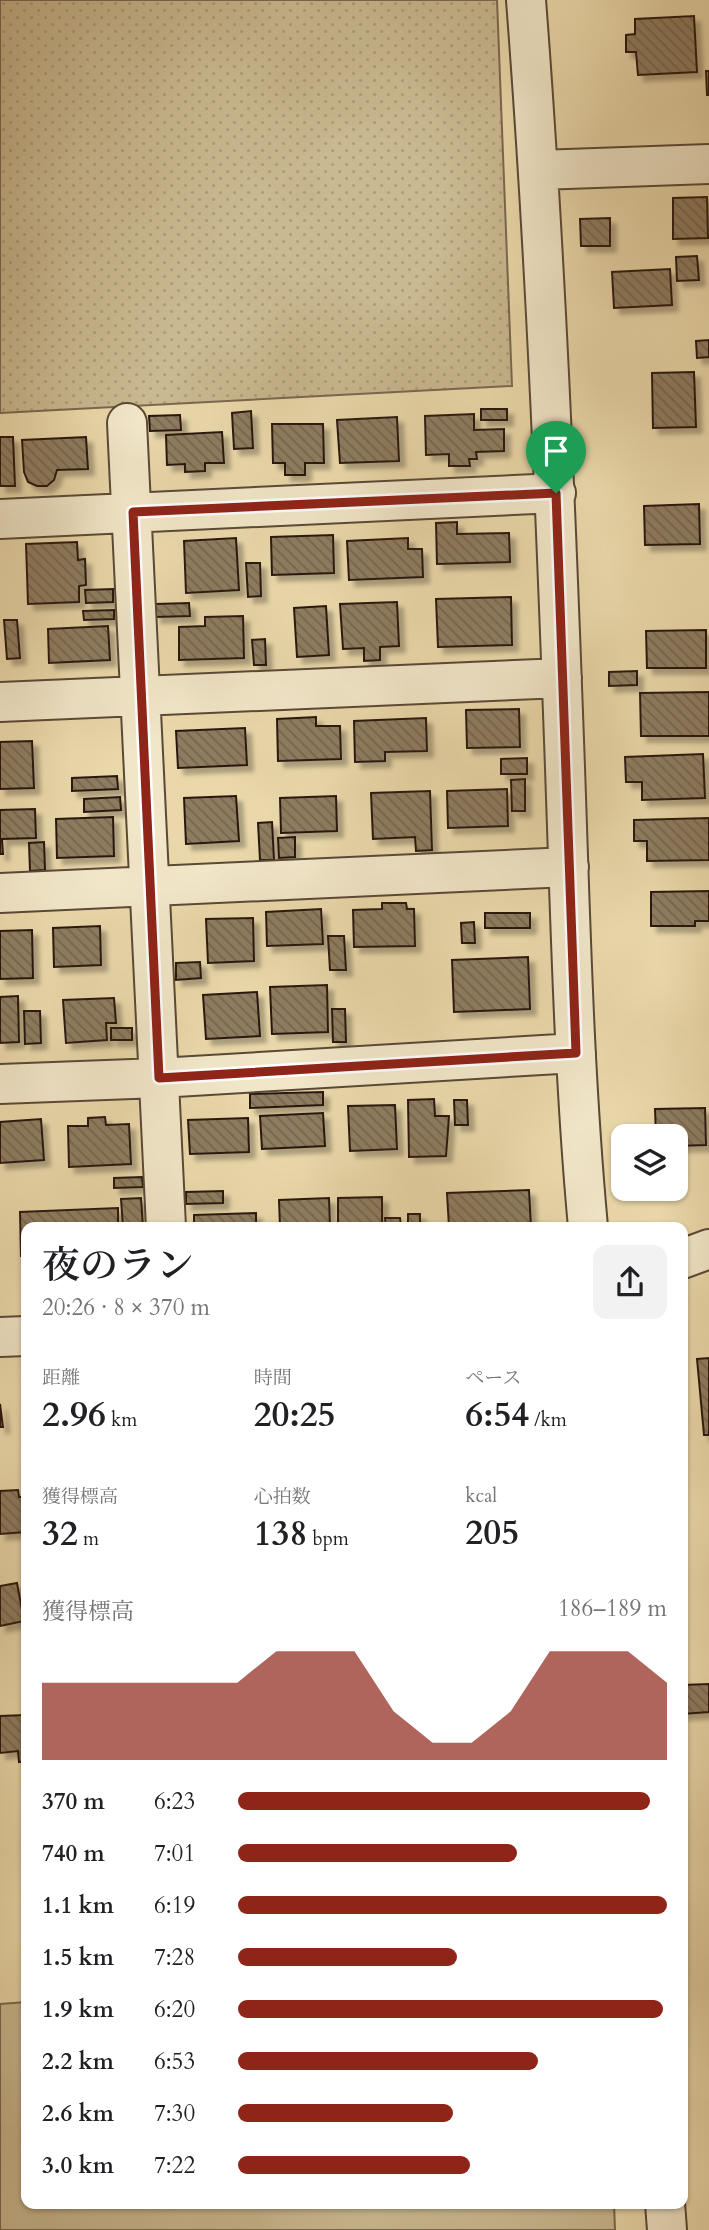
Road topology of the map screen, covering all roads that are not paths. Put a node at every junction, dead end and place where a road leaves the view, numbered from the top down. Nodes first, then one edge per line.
1 (526, 0) edge
2 (709, 164) edge
3 (540, 170) junction
4 (127, 423) dead end
5 (556, 493) junction
6 (133, 512) junction
7 (0, 519) edge
8 (562, 678) junction
9 (142, 694) junction
10 (0, 702) edge
11 (569, 867) junction
12 (149, 886) junction
13 (0, 893) edge
14 (576, 1053) junction
15 (159, 1078) junction
16 (0, 1084) edge
17 (166, 1222) edge
18 (588, 1222) edge
19 (709, 1249) edge
20 (688, 1257) edge
21 (21, 1336) edge
22 (0, 1338) edge
23 (665, 2209) edge
24 (667, 2230) edge

1 - 3 street
2 - 3 street
3 - 5 street
4 - 6 street
5 - 6 street
5 - 8 street
6 - 7 street
6 - 9 street
8 - 9 street
8 - 11 street
9 - 10 street
9 - 12 street
11 - 12 street
11 - 14 street
12 - 13 street
12 - 15 street
14 - 15 street
14 - 18 street
15 - 16 street
15 - 17 street
19 - 20 street
21 - 22 street
23 - 24 street

